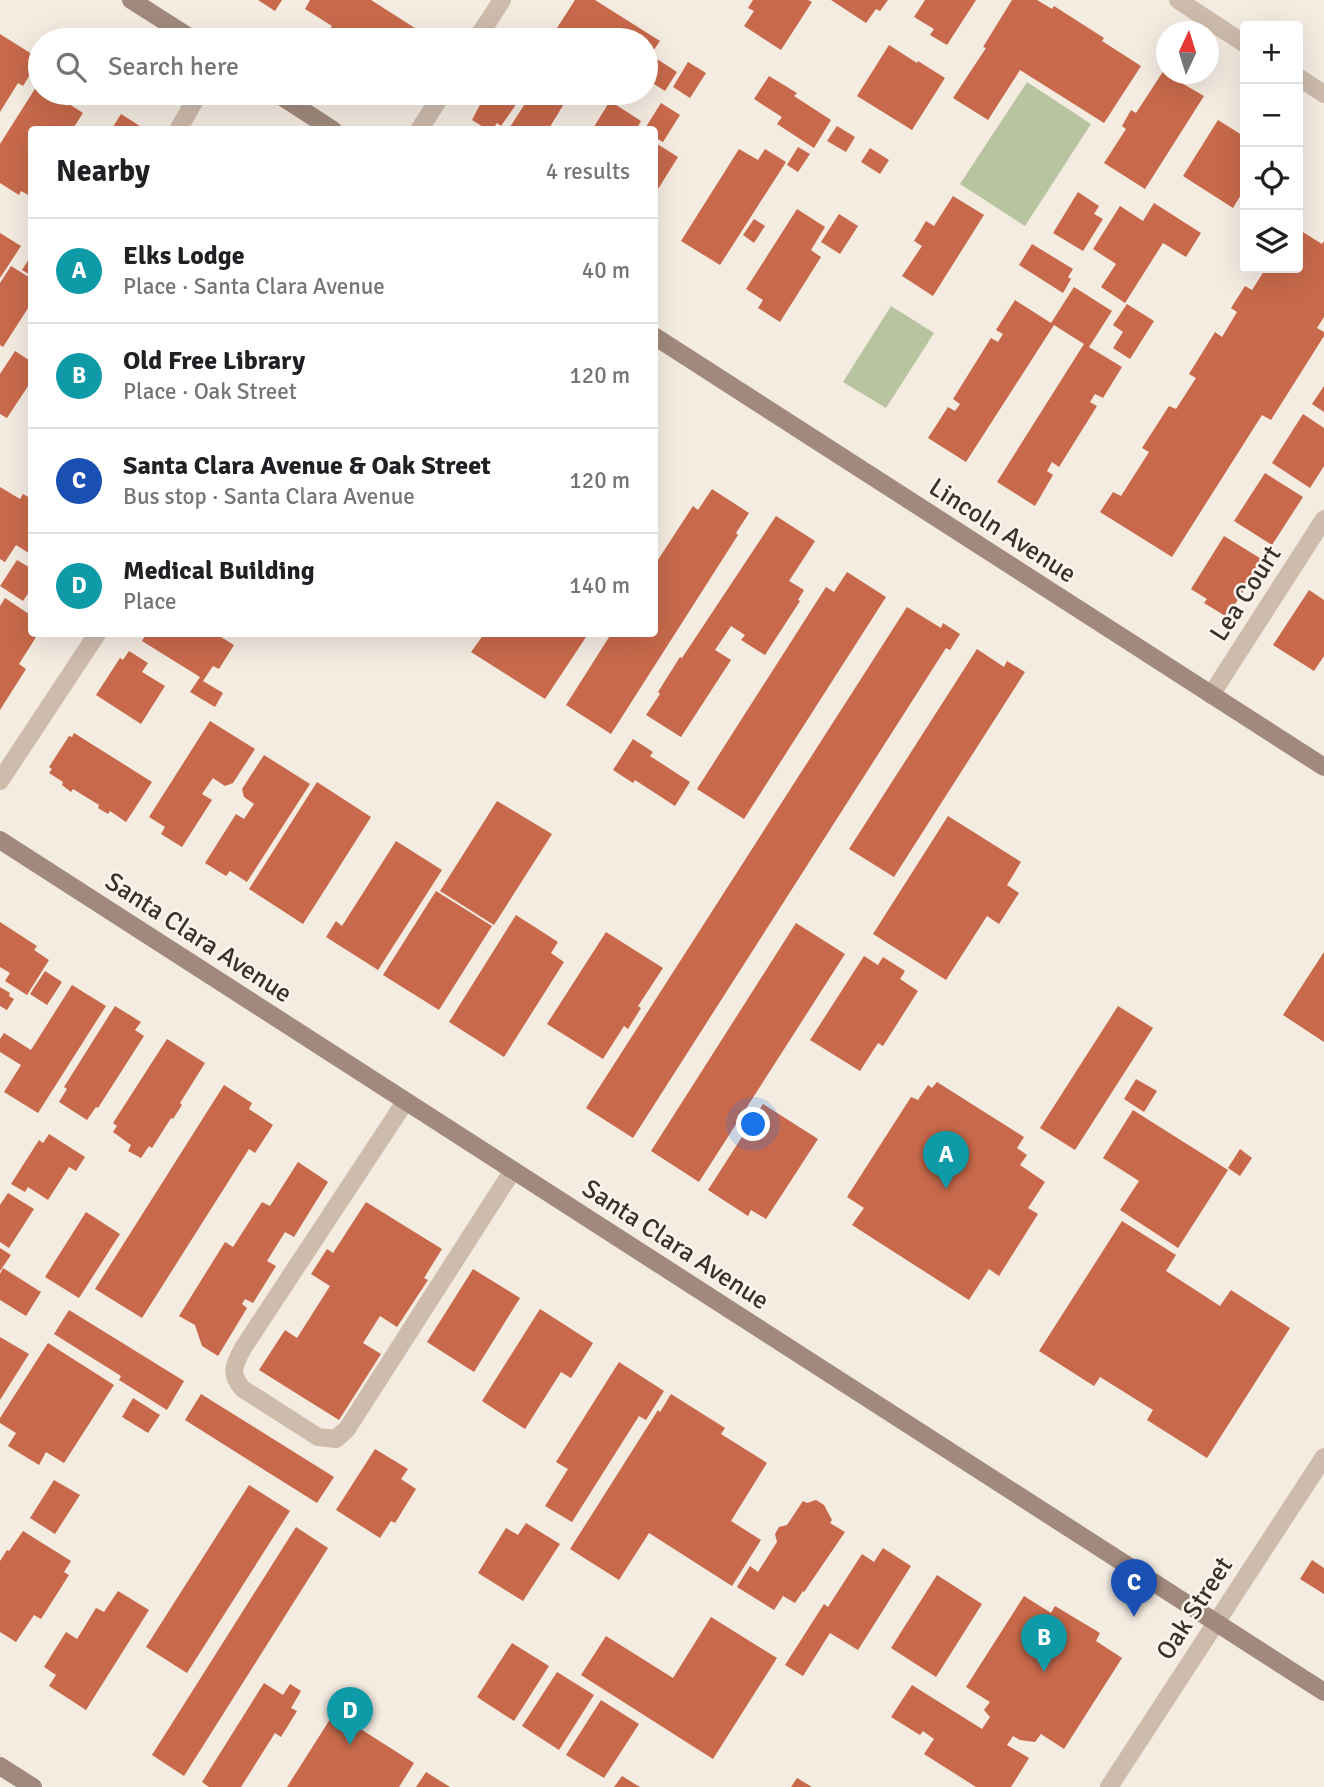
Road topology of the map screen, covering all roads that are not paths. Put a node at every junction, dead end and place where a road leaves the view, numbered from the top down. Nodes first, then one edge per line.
1 (131, 0) edge
2 (502, 0) edge
3 (1178, 0) edge
4 (175, 28) edge
5 (484, 28) edge
6 (1240, 41) edge
7 (1303, 80) edge
8 (1324, 94) edge
9 (192, 105) edge
10 (294, 105) edge
11 (435, 105) edge
12 (180, 126) edge
13 (327, 126) edge
14 (422, 126) edge
15 (658, 339) edge
16 (1324, 519) edge
17 (95, 637) edge
18 (1211, 695) junction
19 (1324, 767) edge
20 (0, 781) edge
21 (0, 840) edge
22 (405, 1102) junction
23 (513, 1170) junction
24 (1324, 1457) edge
25 (1216, 1623) junction
26 (1324, 1692) edge
27 (0, 1766) edge
28 (33, 1787) edge
29 (1108, 1787) edge

1 - 4 street
2 - 5 street
3 - 6 street
7 - 8 street
9 - 12 street
10 - 13 street
11 - 14 street
15 - 18 street, Lincoln Avenue
16 - 18 street, Lea Court
17 - 20 street
18 - 19 street, Lincoln Avenue
21 - 22 street, Santa Clara Avenue
22 - 23 street, Santa Clara Avenue
22 - 23 street
23 - 25 street, Santa Clara Avenue
24 - 25 street, Oak Street
25 - 26 street, Santa Clara Avenue
25 - 29 street, Oak Street
27 - 28 street

